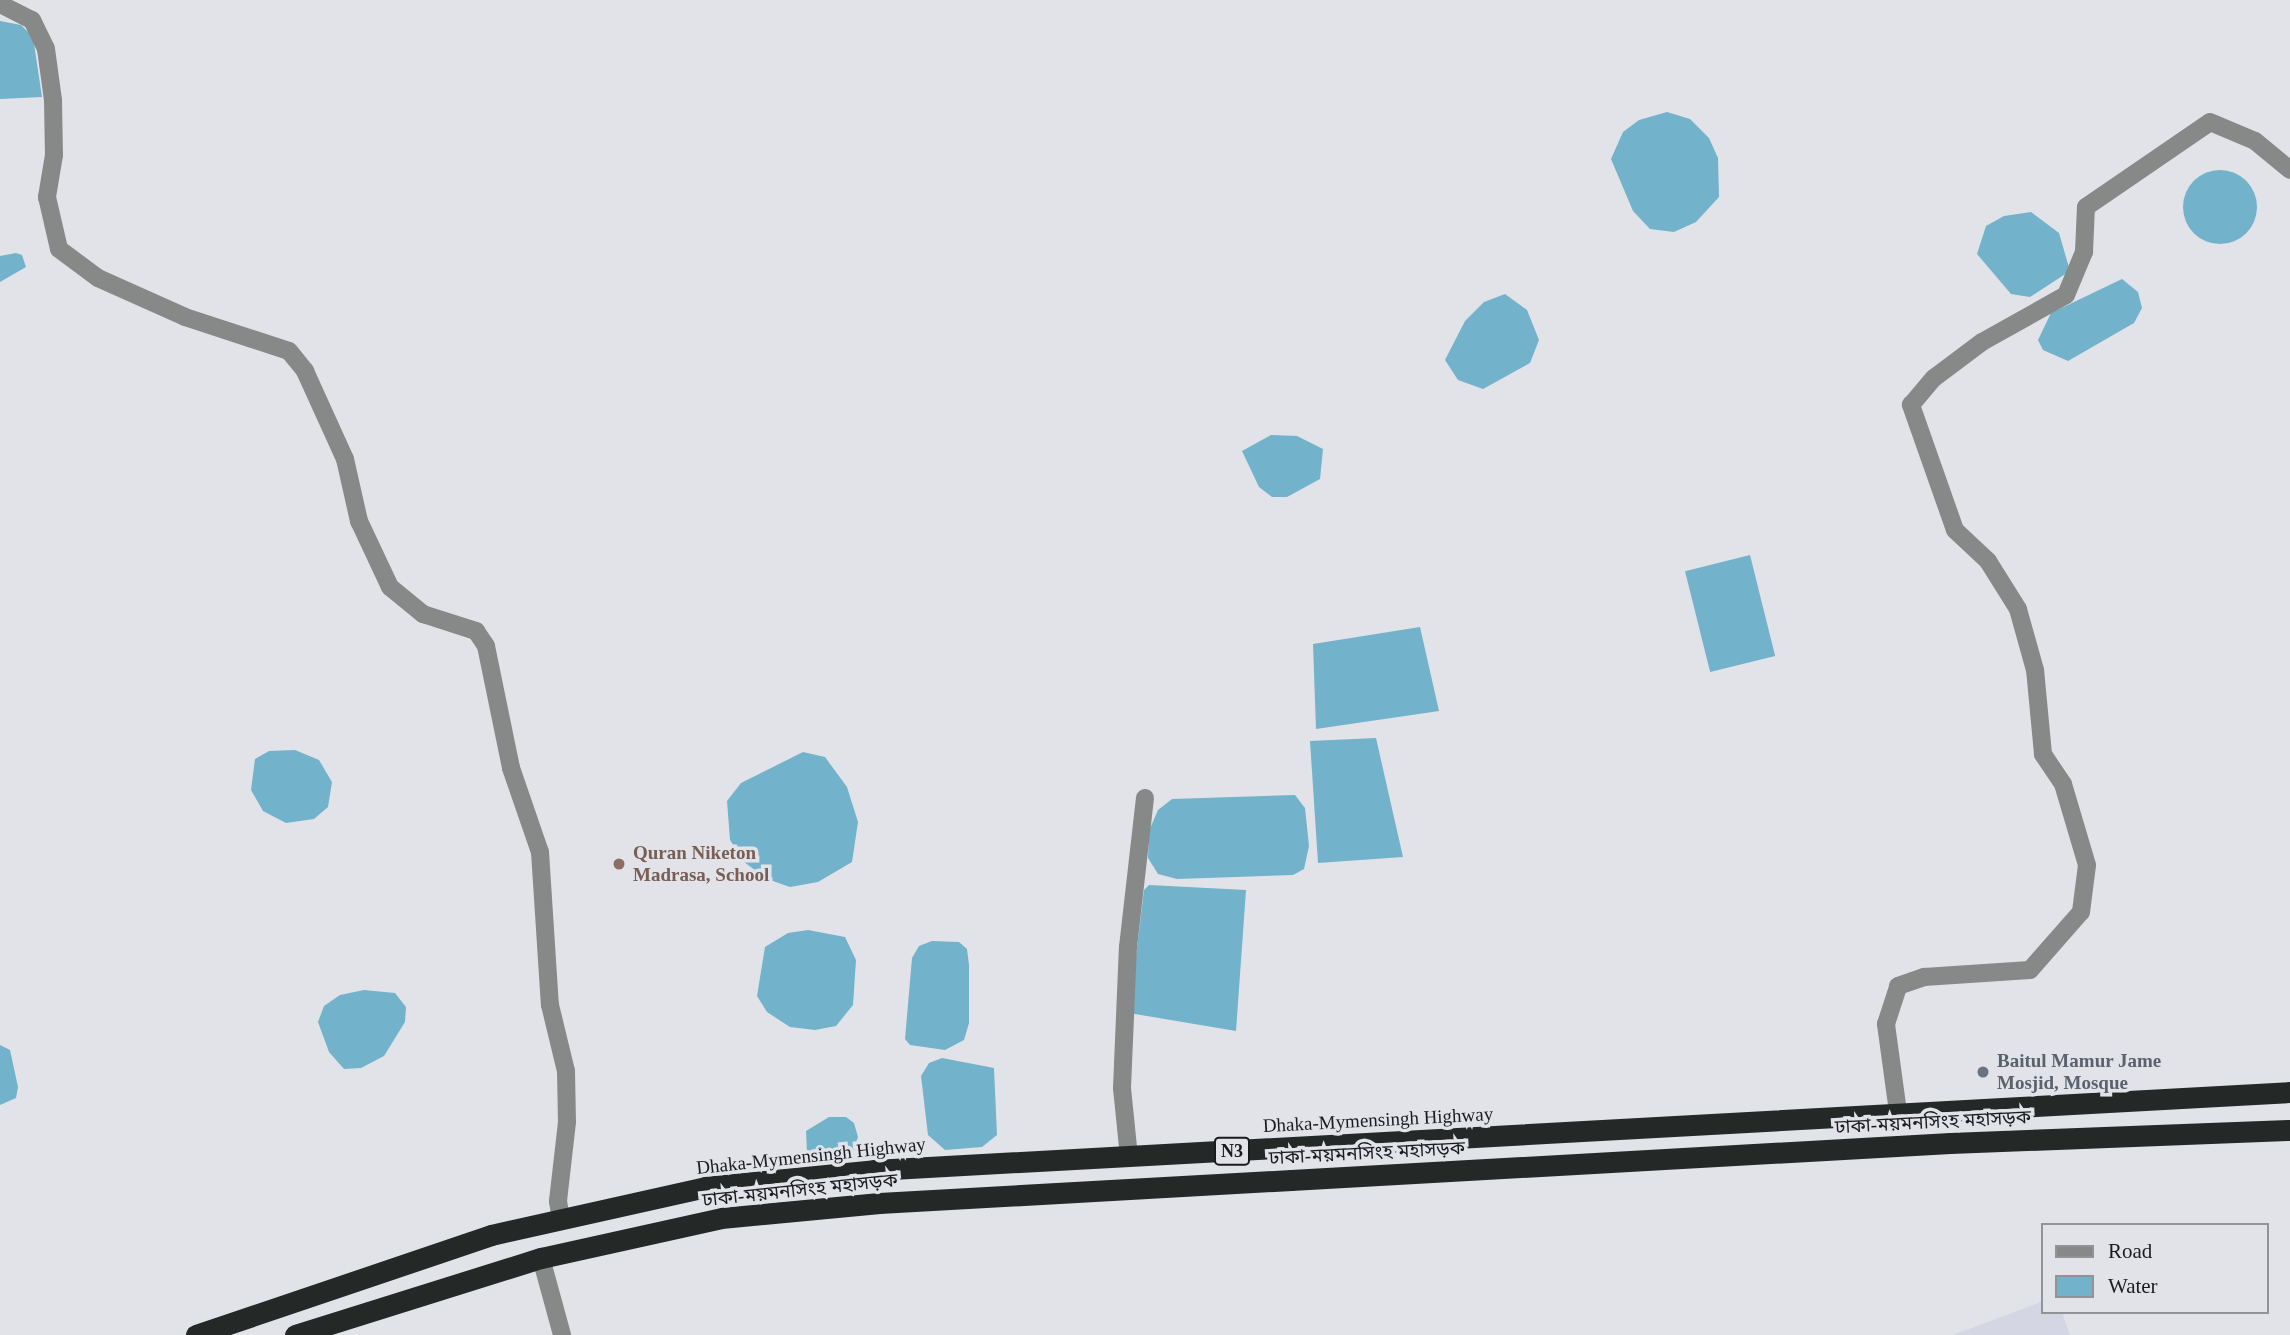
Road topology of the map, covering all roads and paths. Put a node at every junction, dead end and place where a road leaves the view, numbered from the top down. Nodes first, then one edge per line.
1 (0, 4) edge
2 (2290, 170) edge
3 (1145, 798) dead end
4 (2290, 1091) edge
5 (1898, 1112) junction
6 (2290, 1130) edge
7 (1129, 1157) junction
8 (561, 1219) junction
9 (541, 1258) junction
10 (196, 1335) edge
11 (295, 1335) edge
12 (562, 1335) edge

1 - 8 street
2 - 5 street
3 - 7 street
4 - 5 highway, Dhaka-Mymensingh Highway / N3
5 - 7 highway, Dhaka-Mymensingh Highway / N3
6 - 9 highway, ঢাকা-ময়মনসিংহ মহাসড়ক / N3
7 - 8 highway, Dhaka-Mymensingh Highway / N3
8 - 10 highway, Dhaka-Mymensingh Highway / N3
9 - 11 highway, ঢাকা-ময়মনসিংহ মহাসড়ক / N3
9 - 12 street

